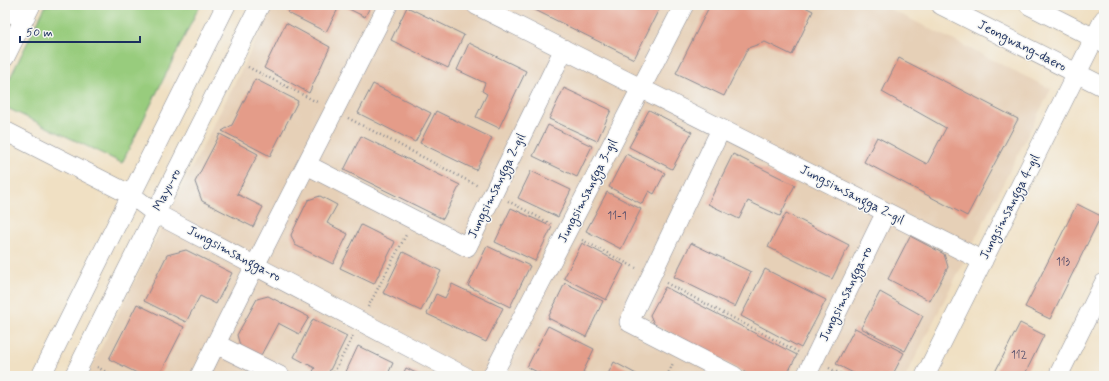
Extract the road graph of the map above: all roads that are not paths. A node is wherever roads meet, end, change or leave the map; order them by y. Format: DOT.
graph roads {
  1 [pos="226,5"];
  2 [pos="260,5"];
  3 [pos="388,5"];
  4 [pos="476,5"];
  5 [pos="684,5"];
  6 [pos="941,5"];
  7 [pos="1029,5"];
  8 [pos="5,10"];
  9 [pos="27,12"];
  10 [pos="1104,20"];
  11 [pos="1099,40"];
  12 [pos="564,49"];
  13 [pos="5,56"];
  14 [pos="1077,73"];
  15 [pos="1104,87"];
  16 [pos="641,88"];
  17 [pos="721,129"];
  18 [pos="5,131"];
  19 [pos="307,165"];
  20 [pos="131,195"];
  21 [pos="886,212"];
  22 [pos="155,213"];
  23 [pos="982,261"];
  24 [pos="254,265"];
  25 [pos="1104,283"];
  26 [pos="216,344"];
  27 [pos="810,368"];
  28 [pos="41,376"];
  29 [pos="74,376"];
  30 [pos="200,376"];
  31 [pos="280,376"];
  32 [pos="464,376"];
  33 [pos="492,376"];
  34 [pos="734,376"];
  35 [pos="925,376"];
  36 [pos="1058,376"];
  1 -- 20 [label="street"];
  2 -- 22 [label="street, Mayu-ro"];
  3 -- 19 [label="street"];
  4 -- 12 [label="street, Jungsimsangga 2-gil"];
  5 -- 16 [label="street, Jungsimsangga 3-gil"];
  6 -- 14 [label="street, Jeongwang-daero"];
  7 -- 11 [label="street"];
  8 -- 9 [label="street"];
  9 -- 13 [label="street"];
  10 -- 11 [label="street, Jungsimsangga 4-gil"];
  11 -- 14 [label="street, Jungsimsangga 4-gil"];
  12 -- 16 [label="street, Jungsimsangga 2-gil"];
  12 -- 19 [label="street, Jungsimsangga 2-gil"];
  14 -- 15 [label="street, Jeongwang-daero"];
  14 -- 23 [label="street, Jungsimsangga 4-gil"];
  16 -- 17 [label="street, Jungsimsangga 2-gil"];
  16 -- 33 [label="street, Jungsimsangga 3-gil"];
  17 -- 21 [label="street, Jungsimsangga 2-gil"];
  17 -- 34 [label="street"];
  18 -- 20 [label="street, Jungsimsangga-ro"];
  19 -- 24 [label="street"];
  20 -- 22 [label="street, Jungsimsangga-ro"];
  20 -- 28 [label="street"];
  21 -- 23 [label="street, Jungsimsangga 2-gil"];
  21 -- 27 [label="street, Jungsimsangga-ro"];
  22 -- 24 [label="street, Jungsimsangga-ro"];
  22 -- 29 [label="street, Mayu-ro"];
  23 -- 35 [label="street, Jungsimsangga 4-gil"];
  24 -- 26 [label="street"];
  24 -- 32 [label="street, Jungsimsangga-ro"];
  25 -- 36 [label="street"];
  26 -- 30 [label="street"];
  26 -- 31 [label="street"];
}
